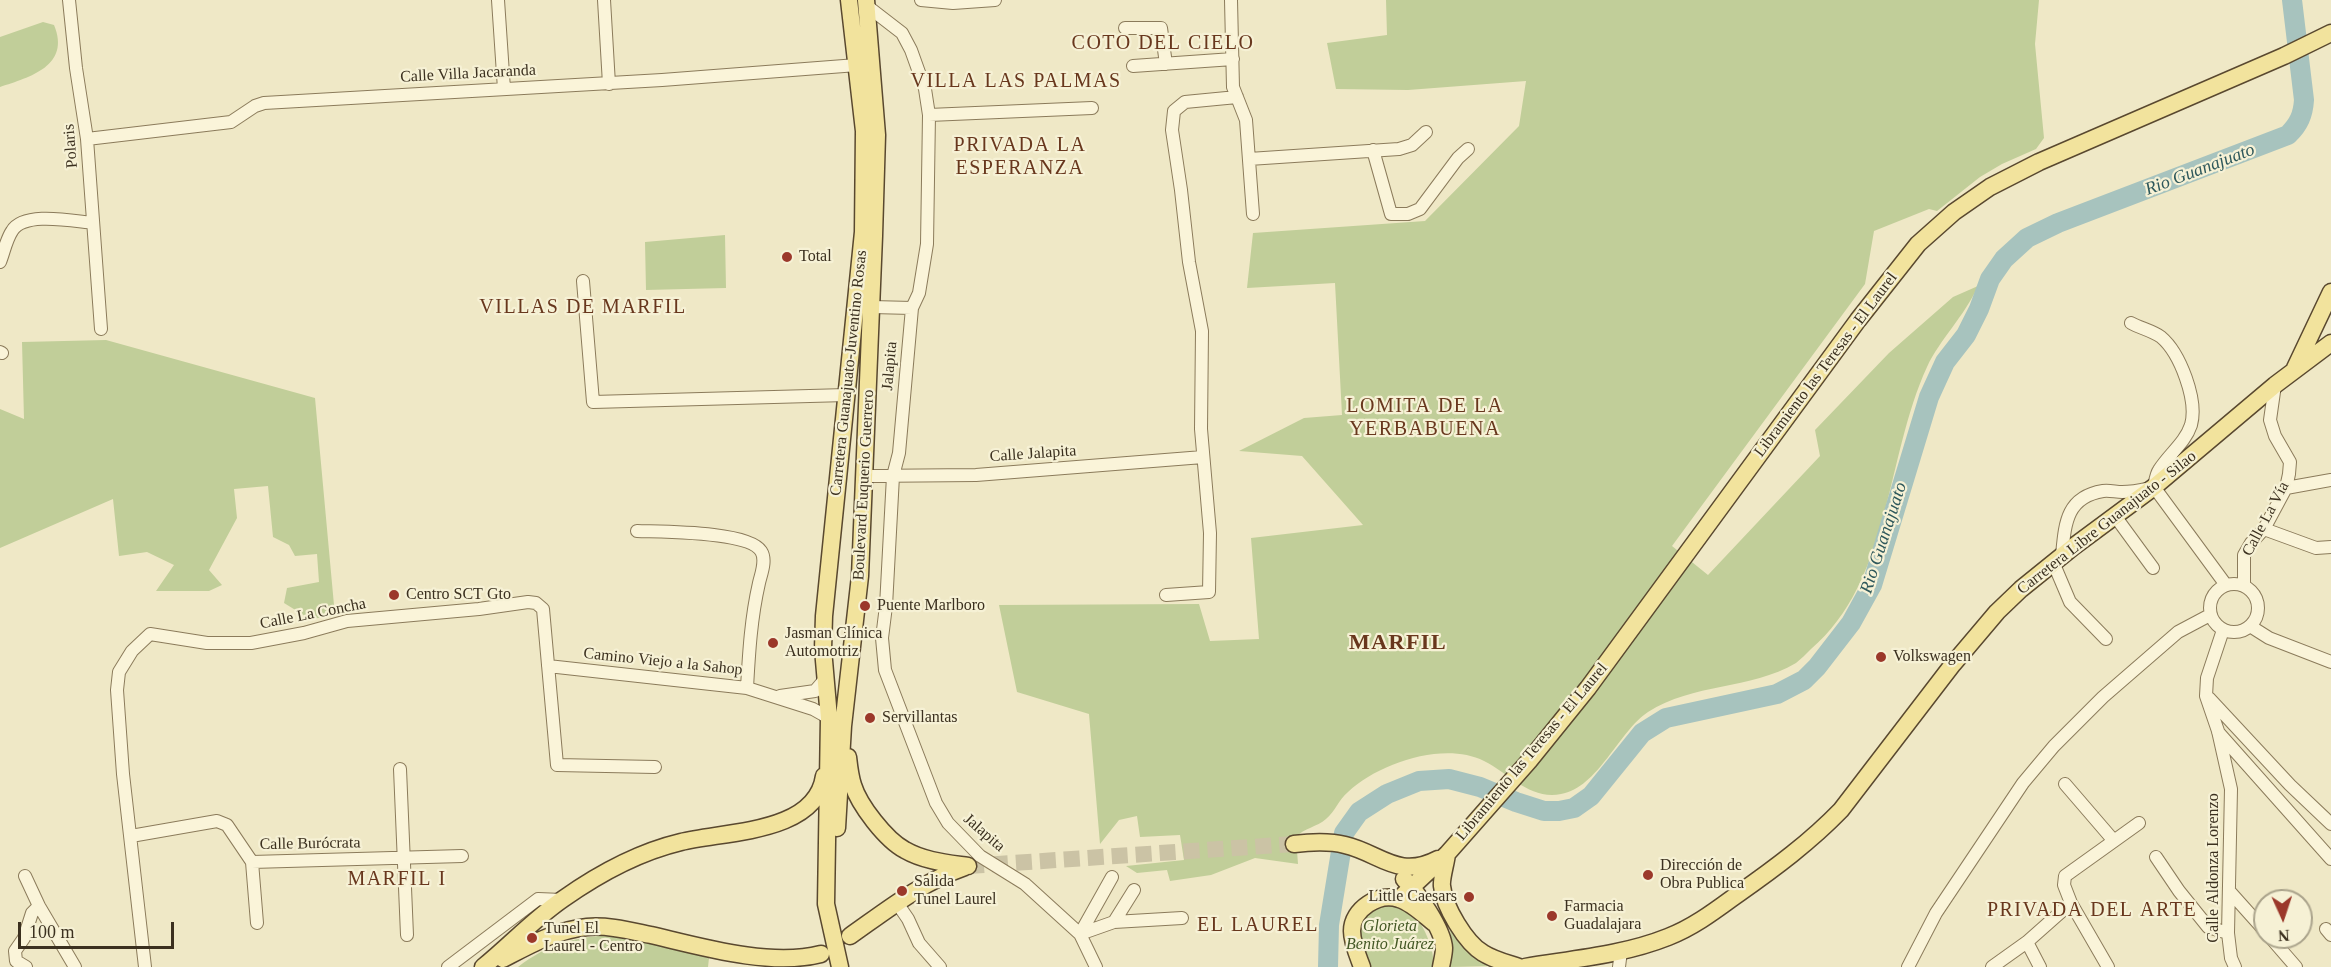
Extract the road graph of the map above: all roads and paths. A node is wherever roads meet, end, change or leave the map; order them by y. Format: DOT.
graph roads {
  1 [pos="69,0"];
  2 [pos="498,0"];
  3 [pos="604,0"];
  4 [pos="849,0"];
  5 [pos="921,0"];
  6 [pos="995,0"];
  7 [pos="1231,0"];
  8 [pos="866,3"];
  9 [pos="1125,28"];
  10 [pos="2331,33"];
  11 [pos="1233,59"];
  12 [pos="1166,64"];
  13 [pos="857,65"];
  14 [pos="1133,66"];
  15 [pos="609,84"];
  16 [pos="504,89"];
  17 [pos="1235,92"];
  18 [pos="1092,108"];
  19 [pos="929,115"];
  20 [pos="1426,132"];
  21 [pos="87,139"];
  22 [pos="1468,149"];
  23 [pos="1373,150"];
  24 [pos="1249,159"];
  25 [pos="1253,214"];
  26 [pos="93,223"];
  27 [pos="0,262"];
  28 [pos="583,281"];
  29 [pos="2331,292"];
  30 [pos="872,307"];
  31 [pos="912,308"];
  32 [pos="2132,323"];
  33 [pos="101,328"];
  34 [pos="2331,343"];
  35 [pos="2293,371"];
  36 [pos="2276,385"];
  37 [pos="846,395"];
  38 [pos="1203,457"];
  39 [pos="865,476"];
  40 [pos="893,476"];
  41 [pos="2331,480"];
  42 [pos="2154,487"];
  43 [pos="2286,488"];
  44 [pos="2115,516"];
  45 [pos="2264,529"];
  46 [pos="637,531"];
  47 [pos="2331,547"];
  48 [pos="2058,559"];
  49 [pos="2153,568"];
  50 [pos="2226,585"];
  51 [pos="2244,586"];
  52 [pos="1166,595"];
  53 [pos="2210,615"];
  54 [pos="2250,626"];
  55 [pos="2223,630"];
  56 [pos="2106,639"];
  57 [pos="2331,662"];
  58 [pos="548,666"];
  59 [pos="826,678"];
  60 [pos="747,688"];
  61 [pos="773,696"];
  62 [pos="2206,696"];
  63 [pos="836,722"];
  64 [pos="2218,731"];
  65 [pos="828,745"];
  66 [pos="655,767"];
  67 [pos="400,769"];
  68 [pos="2065,784"];
  69 [pos="2139,823"];
  70 [pos="2331,824"];
  71 [pos="131,836"];
  72 [pos="2114,841"];
  73 [pos="1294,844"];
  74 [pos="1447,854"];
  75 [pos="462,856"];
  76 [pos="2156,857"];
  77 [pos="403,859"];
  78 [pos="2331,859"];
  79 [pos="252,862"];
  80 [pos="1388,864"];
  81 [pos="25,876"];
  82 [pos="1112,877"];
  83 [pos="1411,885"];
  84 [pos="1134,890"];
  85 [pos="2230,893"];
  86 [pos="1399,899"];
  87 [pos="562,900"];
  88 [pos="897,903"];
  89 [pos="2071,903"];
  90 [pos="826,904"];
  91 [pos="39,906"];
  92 [pos="1182,918"];
  93 [pos="2253,918"];
  94 [pos="1114,922"];
  95 [pos="257,923"];
  96 [pos="1434,923"];
  97 [pos="2228,933"];
  98 [pos="1080,934"];
  99 [pos="407,935"];
  100 [pos="850,936"];
  101 [pos="2027,942"];
  102 [pos="2280,949"];
  103 [pos="1620,959"];
  104 [pos="825,961"];
  105 [pos="26,967"];
  106 [pos="75,967"];
  107 [pos="145,967"];
  108 [pos="448,967"];
  109 [pos="483,967"];
  110 [pos="487,967"];
  111 [pos="840,967"];
  112 [pos="850,967"];
  113 [pos="940,967"];
  114 [pos="1096,967"];
  115 [pos="1362,967"];
  116 [pos="1441,967"];
  117 [pos="1519,967"];
  118 [pos="1525,967"];
  119 [pos="1908,967"];
  120 [pos="1992,967"];
  121 [pos="2040,967"];
  122 [pos="2108,967"];
  123 [pos="2235,967"];
  124 [pos="2296,967"];
  1 -- 21 [label="street, Polaris"];
  2 -- 16 [label="street"];
  3 -- 15 [label="street"];
  4 -- 13 [label="main road, Carretera Guanajuato-Juventino Rosas"];
  5 -- 6 [label="street"];
  7 -- 11 [label="street"];
  8 -- 19 [label="street, Jalapita"];
  8 -- 30 [label="main road, Boulevard Euquerio Guerrero"];
  9 -- 12 [label="street"];
  10 -- 74 [label="main road, Libramiento las Teresas - El Laurel"];
  11 -- 12 [label="street"];
  11 -- 17 [label="street"];
  12 -- 14 [label="street"];
  13 -- 15 [label="street, Calle Villa Jacaranda"];
  13 -- 37 [label="main road, Carretera Guanajuato-Juventino Rosas"];
  15 -- 16 [label="street, Calle Villa Jacaranda"];
  16 -- 21 [label="street, Calle Villa Jacaranda"];
  17 -- 24 [label="street"];
  17 -- 38 [label="street"];
  18 -- 19 [label="street"];
  19 -- 31 [label="street, Jalapita"];
  20 -- 23 [label="street"];
  21 -- 26 [label="street, Polaris"];
  22 -- 23 [label="street"];
  23 -- 24 [label="street"];
  24 -- 25 [label="street"];
  26 -- 27 [label="street"];
  26 -- 33 [label="street, Polaris"];
  28 -- 37 [label="street"];
  29 -- 35 [label="main road"];
  30 -- 31 [label="street"];
  30 -- 39 [label="main road, Boulevard Euquerio Guerrero"];
  31 -- 40 [label="street, Jalapita"];
  32 -- 42 [label="street"];
  34 -- 35 [label="main road, Carretera Libre Guanajuato - Silao"];
  35 -- 36 [label="main road, Carretera Libre Guanajuato - Silao"];
  36 -- 42 [label="main road, Carretera Libre Guanajuato - Silao"];
  36 -- 43 [label="street, Calle La Vía"];
  37 -- 59 [label="main road, Carretera Guanajuato-Juventino Rosas"];
  38 -- 40 [label="street, Calle Jalapita"];
  38 -- 52 [label="street"];
  39 -- 40 [label="street, Calle Jalapita"];
  39 -- 63 [label="main road, Boulevard Euquerio Guerrero"];
  40 -- 98 [label="street, Jalapita"];
  41 -- 43 [label="street"];
  42 -- 44 [label="main road, Carretera Libre Guanajuato - Silao"];
  42 -- 48 [label="street"];
  42 -- 50 [label="street"];
  43 -- 45 [label="street, Calle La Vía"];
  44 -- 48 [label="main road, Carretera Libre Guanajuato - Silao"];
  44 -- 49 [label="street"];
  45 -- 47 [label="street"];
  45 -- 51 [label="street, Calle La Vía"];
  46 -- 60 [label="street"];
  48 -- 56 [label="street"];
  48 -- 103 [label="main road, Carretera Libre Guanajuato - Silao"];
  50 -- 51 [label="street"];
  50 -- 53 [label="street"];
  51 -- 54 [label="street"];
  53 -- 55 [label="street"];
  53 -- 119 [label="street"];
  54 -- 55 [label="street"];
  54 -- 57 [label="street"];
  55 -- 62 [label="street, Calle Aldonza Lorenzo"];
  58 -- 60 [label="street, Camino Viejo a la Sahop"];
  58 -- 66 [label="street"];
  58 -- 71 [label="street, Calle La Concha"];
  59 -- 61 [label="street, Camino Viejo a la Sahop"];
  59 -- 63 [label="main road, Carretera Guanajuato-Juventino Rosas"];
  60 -- 61 [label="street, Camino Viejo a la Sahop"];
  61 -- 63 [label="street, Camino Viejo a la Sahop"];
  62 -- 64 [label="street, Calle Aldonza Lorenzo"];
  62 -- 70 [label="street"];
  63 -- 65 [label="main road, Carretera Guanajuato-Juventino Rosas"];
  63 -- 88 [label="main road"];
  63 -- 112 [label="main road, Boulevard Euquerio Guerrero"];
  64 -- 78 [label="street"];
  64 -- 85 [label="street, Calle Aldonza Lorenzo"];
  65 -- 87 [label="main road"];
  65 -- 90 [label="main road"];
  67 -- 77 [label="street"];
  68 -- 72 [label="street"];
  69 -- 72 [label="street"];
  71 -- 79 [label="street, Calle Burócrata"];
  71 -- 107 [label="street"];
  72 -- 89 [label="street"];
  73 -- 80 [label="main road"];
  74 -- 80 [label="main road"];
  74 -- 83 [label="main road, Libramiento las Teresas - El Laurel"];
  74 -- 117 [label="main road"];
  75 -- 77 [label="street, Calle Burócrata"];
  76 -- 97 [label="street"];
  77 -- 79 [label="street, Calle Burócrata"];
  77 -- 99 [label="street"];
  79 -- 95 [label="street"];
  80 -- 83 [label="main road"];
  81 -- 91 [label="street"];
  82 -- 98 [label="street"];
  83 -- 86 [label="main road, Libramiento las Teresas - El Laurel"];
  83 -- 96 [label="main road"];
  84 -- 94 [label="street"];
  85 -- 93 [label="street"];
  85 -- 97 [label="street, Calle Aldonza Lorenzo"];
  86 -- 96 [label="main road"];
  86 -- 115 [label="main road"];
  87 -- 108 [label="street"];
  87 -- 109 [label="main road"];
  88 -- 100 [label="main road"];
  88 -- 113 [label="street"];
  89 -- 101 [label="street"];
  89 -- 122 [label="street"];
  90 -- 104 [label="main road"];
  90 -- 111 [label="main road"];
  91 -- 105 [label="street"];
  91 -- 106 [label="street"];
  92 -- 94 [label="street"];
  94 -- 98 [label="street"];
  96 -- 116 [label="main road"];
  97 -- 123 [label="street, Calle Aldonza Lorenzo"];
  98 -- 114 [label="street"];
  101 -- 120 [label="street"];
  101 -- 121 [label="street"];
  102 -- 124 [label="street"];
  103 -- 118 [label="main road, Carretera Libre Guanajuato - Silao"];
  104 -- 110 [label="main road"];
}
